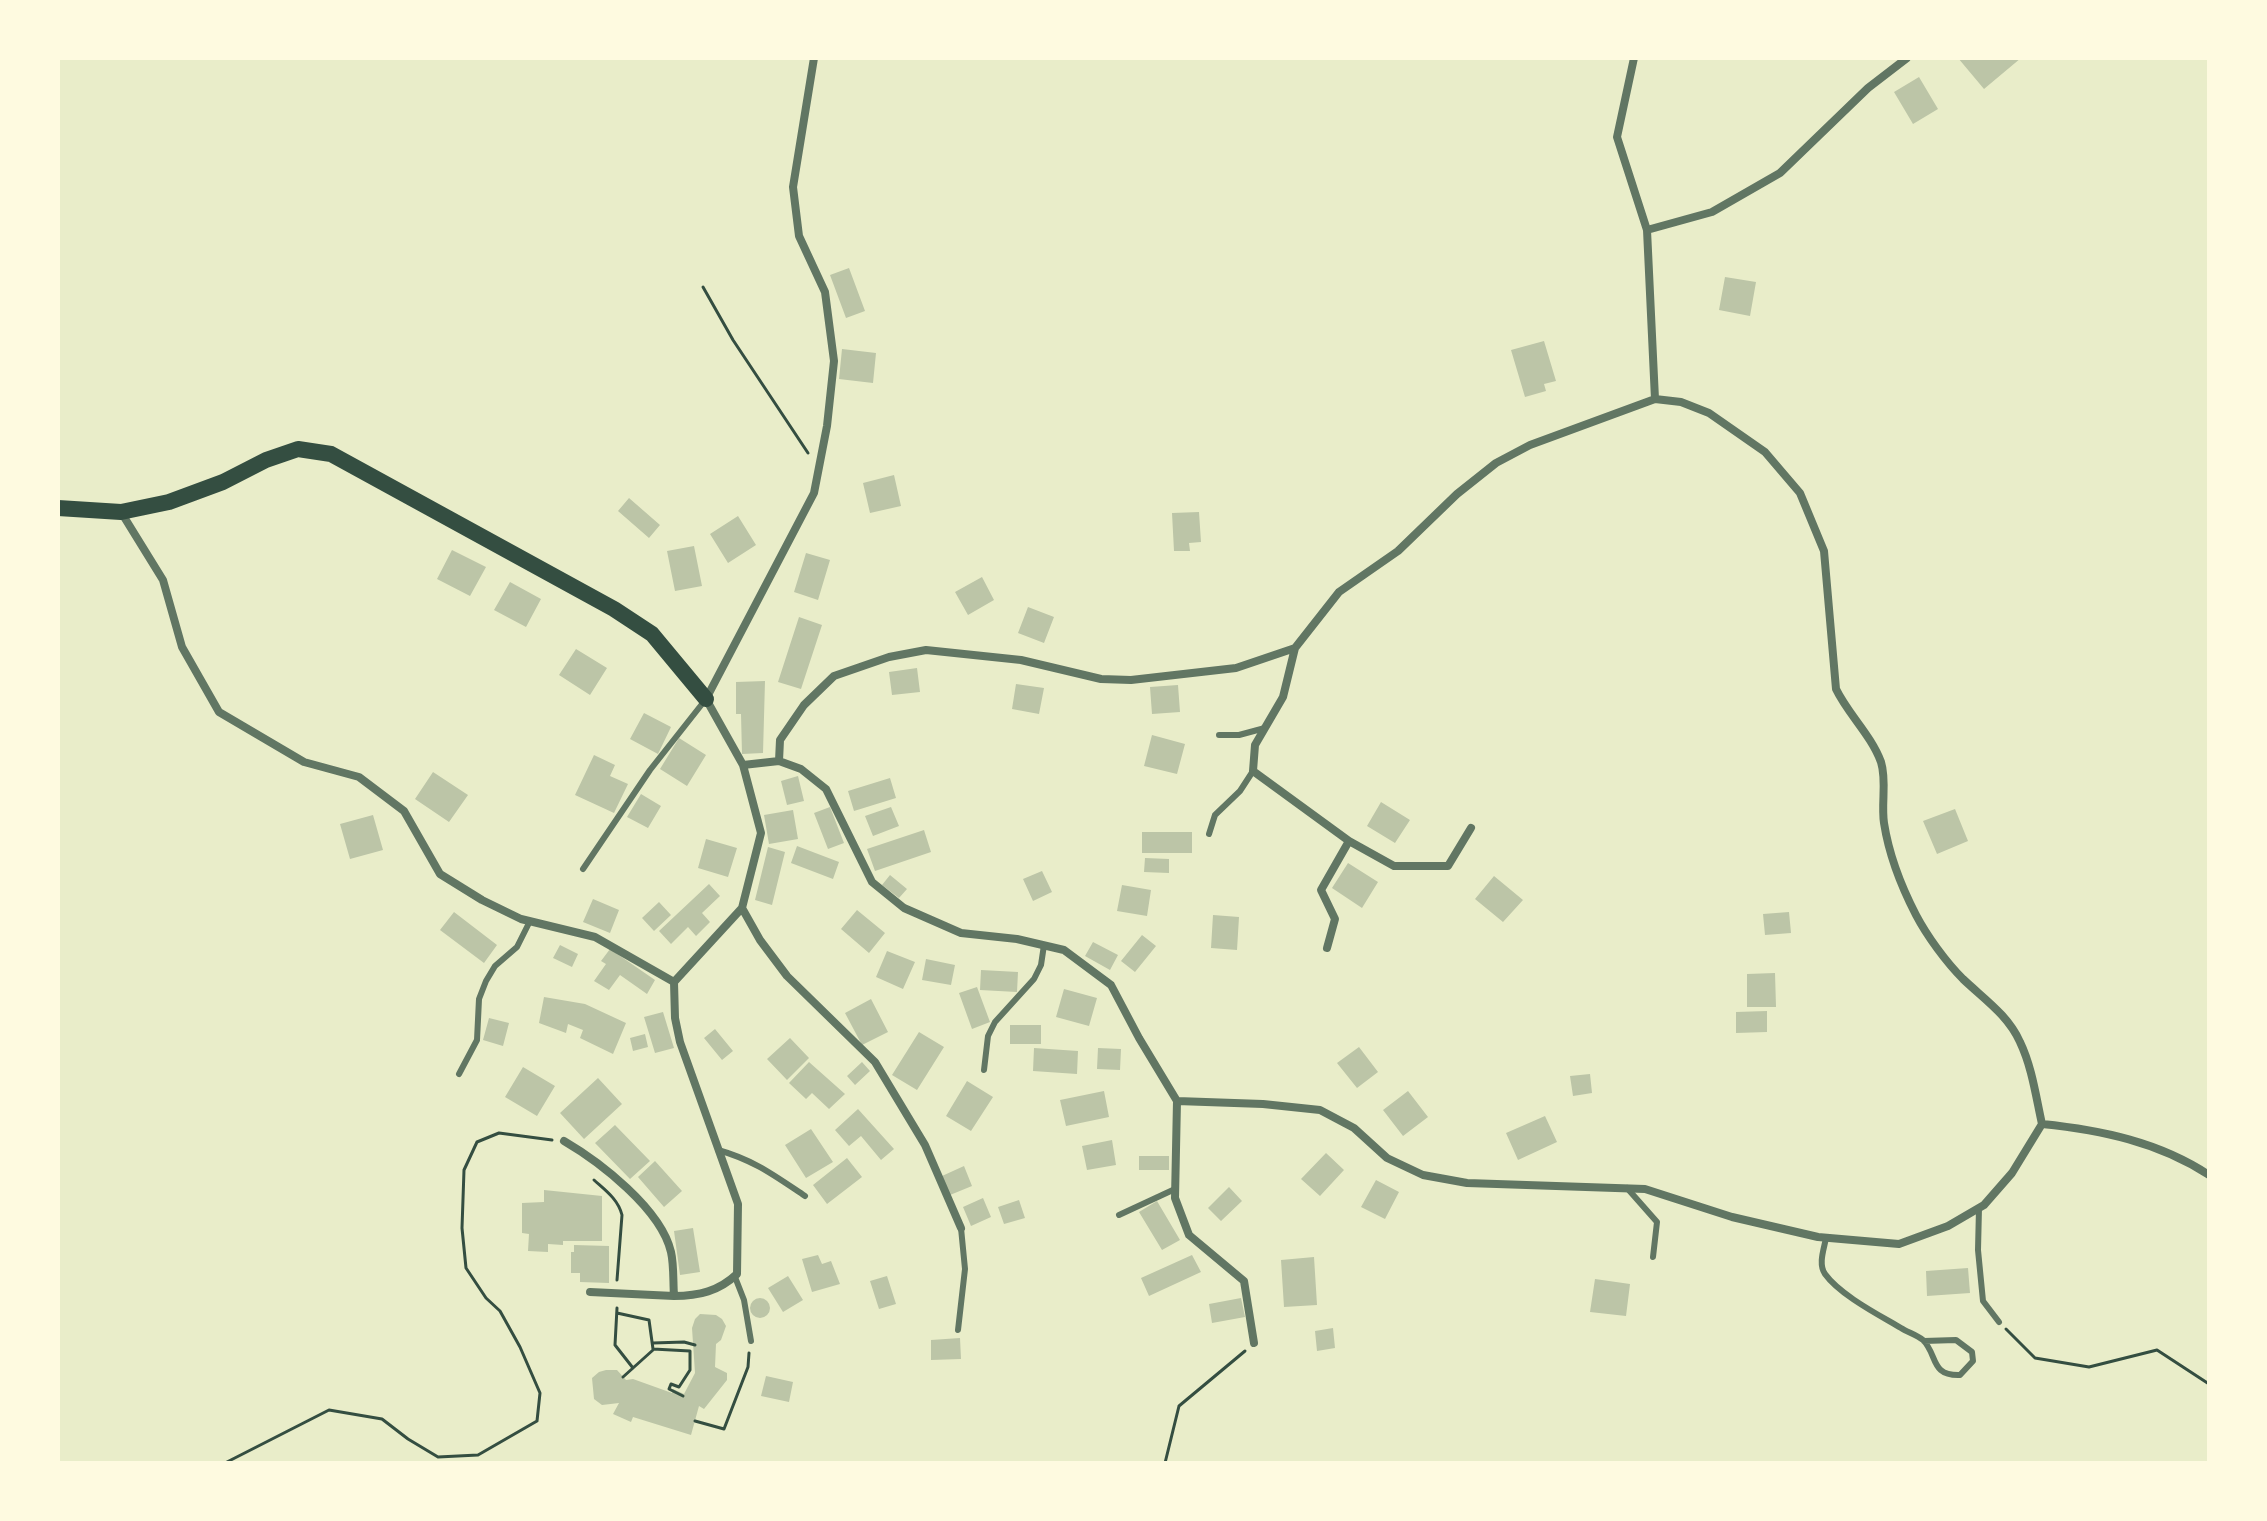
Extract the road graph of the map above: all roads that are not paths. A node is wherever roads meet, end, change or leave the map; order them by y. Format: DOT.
graph roads {
  1 [pos="814,58"];
  2 [pos="1634,58"];
  3 [pos="1907,58"];
  4 [pos="1647,230"];
  5 [pos="1655,399"];
  6 [pos="58,508"];
  7 [pos="121,512"];
  8 [pos="1295,648"];
  9 [pos="706,699"];
  10 [pos="1265,728"];
  11 [pos="1219,735"];
  12 [pos="779,761"];
  13 [pos="743,765"];
  14 [pos="1253,771"];
  15 [pos="1471,828"];
  16 [pos="1209,834"];
  17 [pos="1349,841"];
  18 [pos="583,869"];
  19 [pos="742,908"];
  20 [pos="530,921"];
  21 [pos="1044,945"];
  22 [pos="1327,948"];
  23 [pos="674,982"];
  24 [pos="984,1070"];
  25 [pos="459,1074"];
  26 [pos="1177,1101"];
  27 [pos="2042,1124"];
  28 [pos="564,1141"];
  29 [pos="718,1150"];
  30 [pos="2209,1175"];
  31 [pos="1627,1188"];
  32 [pos="1175,1189"];
  33 [pos="805,1196"];
  34 [pos="1979,1208"];
  35 [pos="1119,1215"];
  36 [pos="961,1228"];
  37 [pos="1826,1238"];
  38 [pos="1653,1257"];
  39 [pos="735,1277"];
  40 [pos="590,1292"];
  41 [pos="674,1296"];
  42 [pos="1999,1322"];
  43 [pos="958,1330"];
  44 [pos="751,1341"];
  45 [pos="1924,1341"];
  46 [pos="1254,1343"];
  1 -- 9 [label="street"];
  2 -- 4 [label="street"];
  3 -- 4 [label="street"];
  4 -- 5 [label="street"];
  5 -- 8 [label="street"];
  5 -- 27 [label="street"];
  6 -- 7 [label="main road"];
  7 -- 9 [label="main road"];
  7 -- 20 [label="street"];
  8 -- 10 [label="street"];
  8 -- 12 [label="street"];
  9 -- 13 [label="street"];
  9 -- 18 [label="lane"];
  10 -- 11 [label="lane"];
  10 -- 14 [label="street"];
  12 -- 13 [label="street"];
  12 -- 21 [label="street"];
  13 -- 19 [label="street"];
  14 -- 16 [label="lane"];
  14 -- 17 [label="street"];
  15 -- 17 [label="street"];
  17 -- 22 [label="street"];
  19 -- 23 [label="street"];
  19 -- 36 [label="street"];
  20 -- 23 [label="street"];
  20 -- 25 [label="lane"];
  21 -- 24 [label="lane"];
  21 -- 26 [label="street"];
  23 -- 29 [label="street"];
  26 -- 31 [label="street"];
  26 -- 32 [label="street"];
  27 -- 30 [label="street"];
  27 -- 34 [label="street"];
  28 -- 41 [label="street"];
  29 -- 33 [label="lane"];
  29 -- 39 [label="street"];
  31 -- 37 [label="street"];
  31 -- 38 [label="lane"];
  32 -- 35 [label="lane"];
  32 -- 46 [label="street"];
  34 -- 37 [label="street"];
  34 -- 42 [label="lane"];
  36 -- 43 [label="lane"];
  37 -- 45 [label="lane"];
  39 -- 41 [label="street"];
  39 -- 44 [label="lane"];
  40 -- 41 [label="street"];
  45 -- 45 [label="lane"];
}
